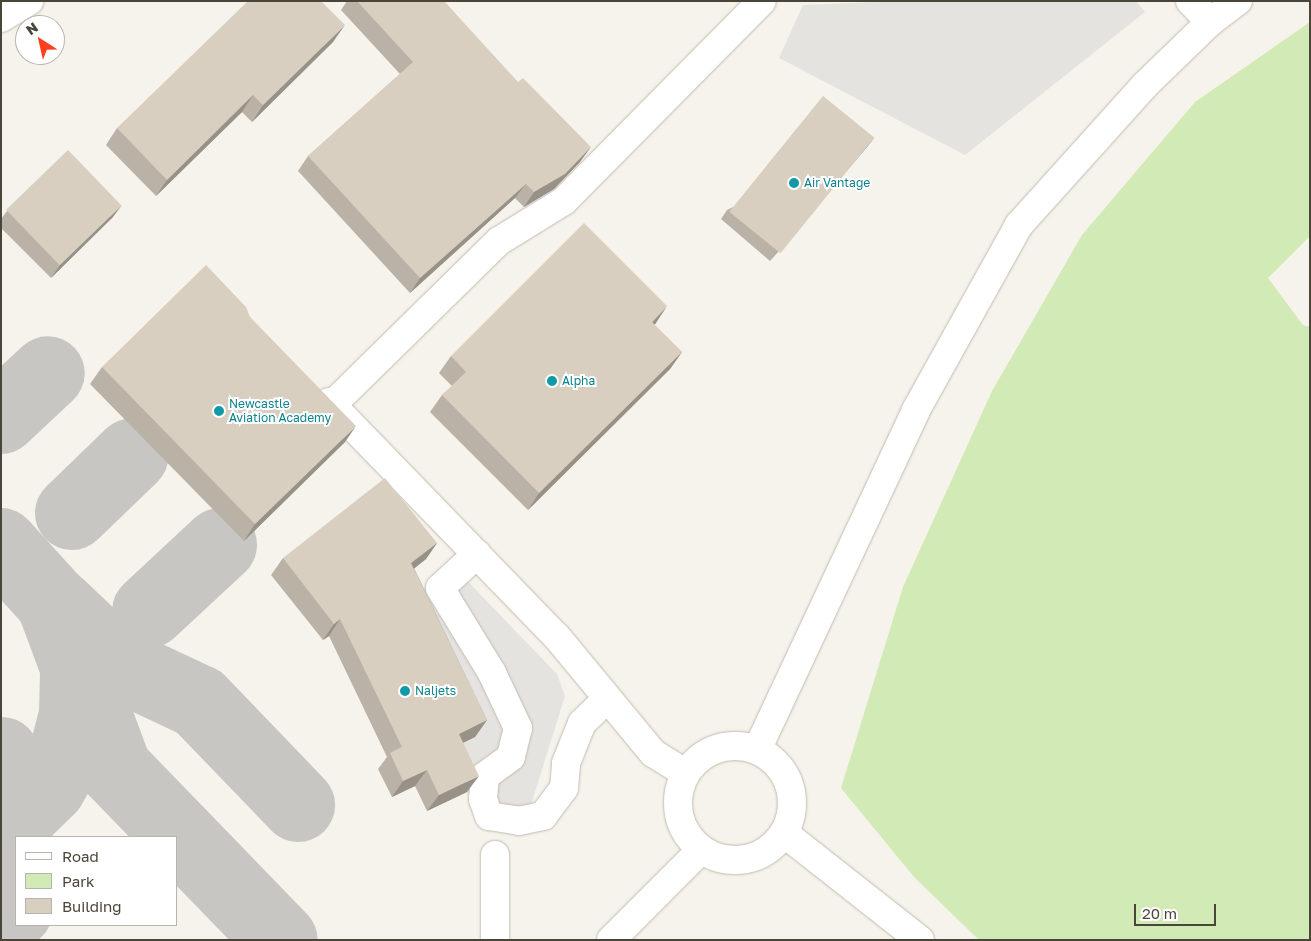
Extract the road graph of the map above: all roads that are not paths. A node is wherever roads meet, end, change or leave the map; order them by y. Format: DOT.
graph roads {
  1 [pos="29,1"];
  2 [pos="762,1"];
  3 [pos="1190,1"];
  4 [pos="1238,1"];
  5 [pos="1,18"];
  6 [pos="1210,22"];
  7 [pos="311,384"];
  8 [pos="332,405"];
  9 [pos="477,554"];
  10 [pos="607,699"];
  11 [pos="757,750"];
  12 [pos="685,773"];
  13 [pos="784,833"];
  14 [pos="701,850"];
  15 [pos="495,855"];
  16 [pos="495,940"];
  17 [pos="611,940"];
  18 [pos="920,940"];
  1 -- 5 [label="street"];
  2 -- 8 [label="street"];
  3 -- 6 [label="street"];
  4 -- 6 [label="street"];
  6 -- 11 [label="street"];
  7 -- 8 [label="street"];
  8 -- 9 [label="street"];
  9 -- 10 [label="street"];
  9 -- 10 [label="street"];
  10 -- 12 [label="street"];
  11 -- 12 [label="street"];
  11 -- 13 [label="street"];
  12 -- 14 [label="street"];
  13 -- 14 [label="street"];
  13 -- 18 [label="street"];
  14 -- 17 [label="street"];
  15 -- 16 [label="street"];
}
